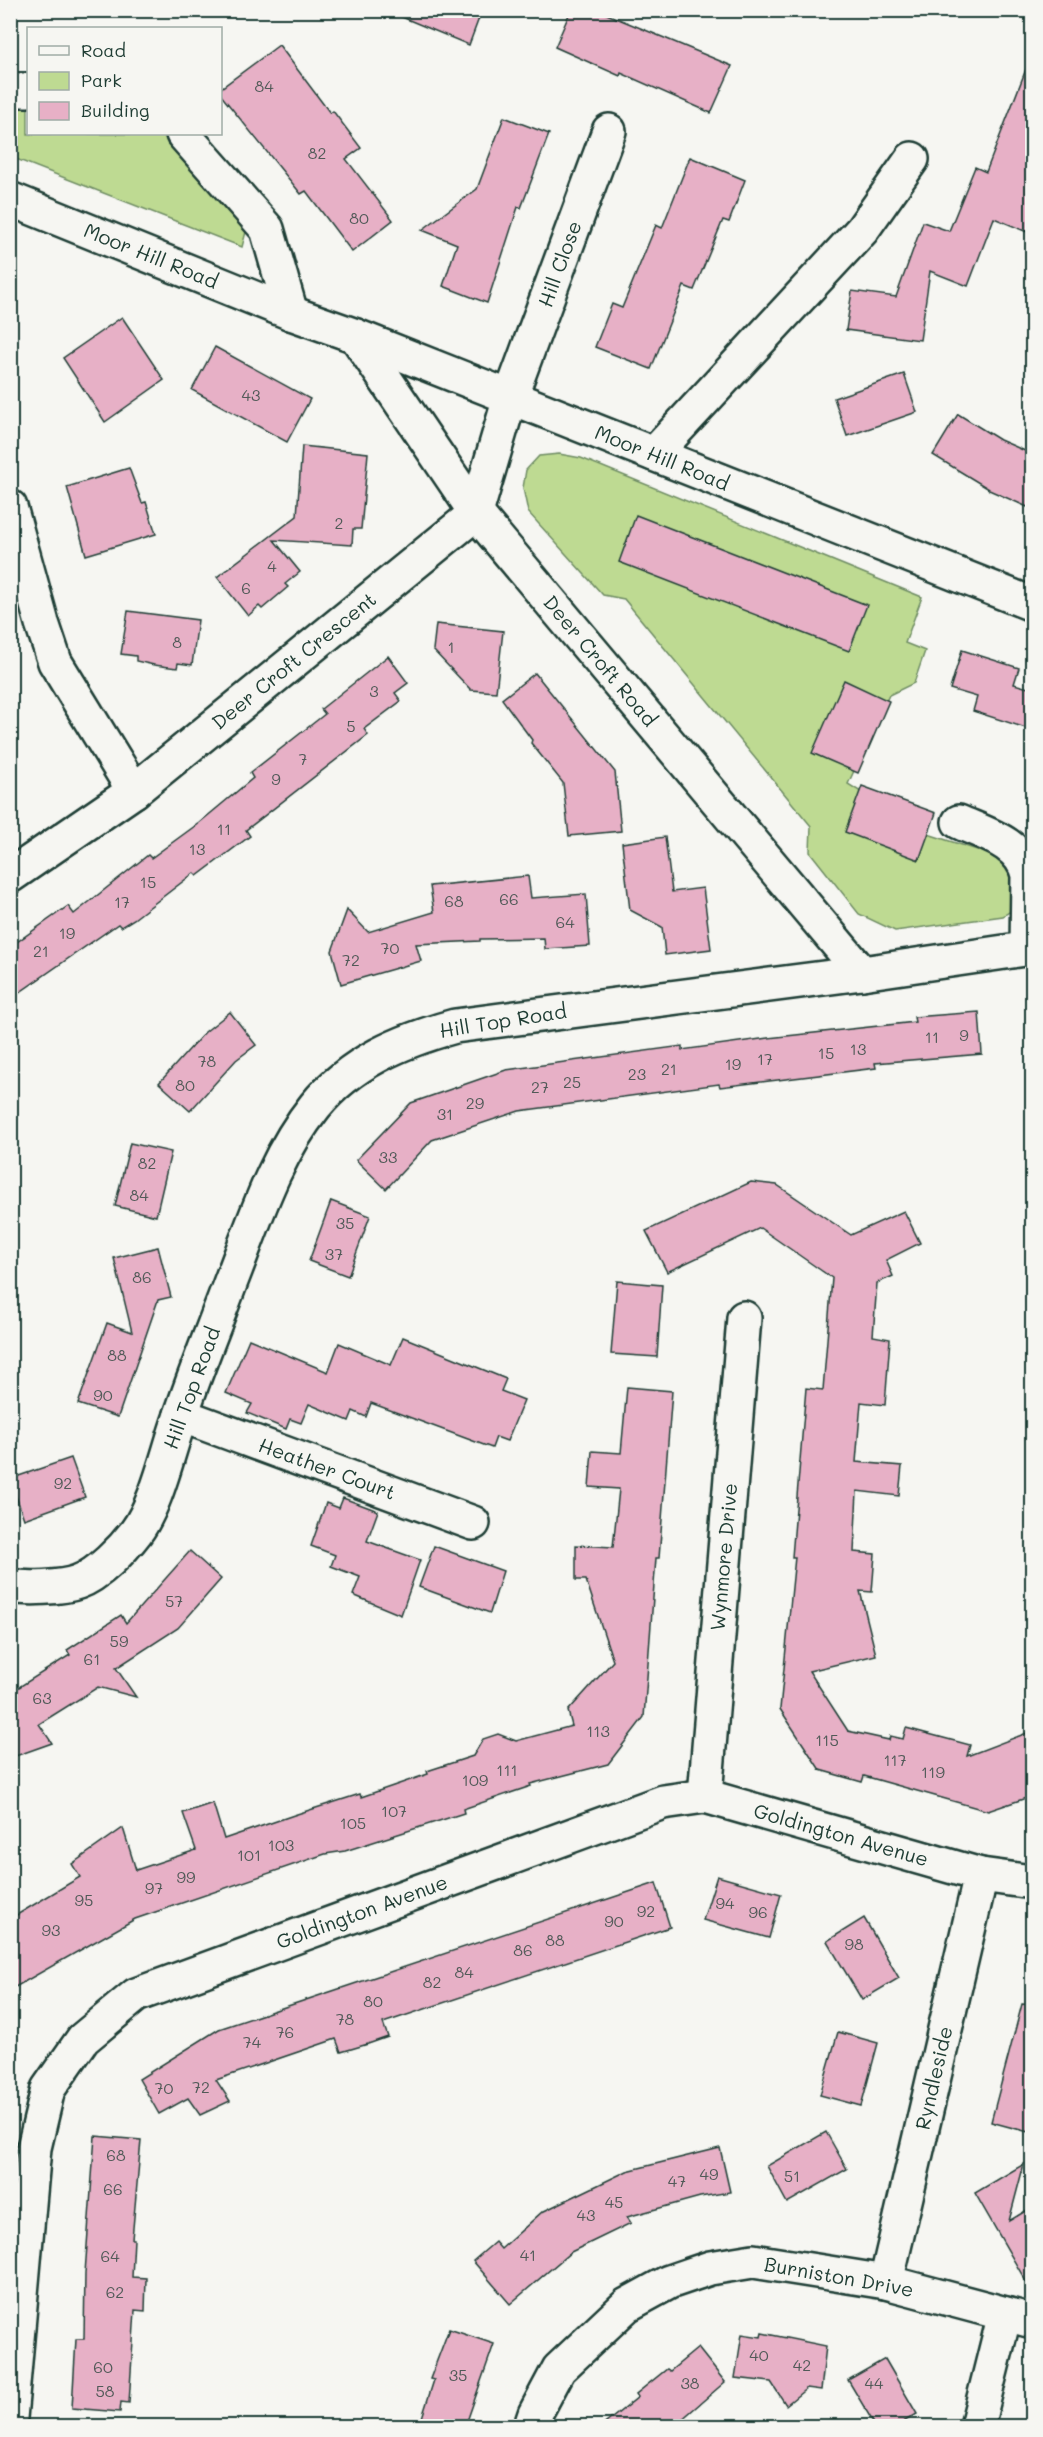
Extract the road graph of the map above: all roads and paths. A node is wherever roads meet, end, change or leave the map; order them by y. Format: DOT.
graph roads {
  1 [pos="10,90"];
  2 [pos="27,90"];
  3 [pos="609,131"];
  4 [pos="184,135"];
  5 [pos="912,159"];
  6 [pos="10,199"];
  7 [pos="291,313"];
  8 [pos="356,336"];
  9 [pos="510,398"];
  10 [pos="654,454"];
  11 [pos="10,507"];
  12 [pos="476,513"];
  13 [pos="1032,604"];
  14 [pos="134,791"];
  15 [pos="959,822"];
  16 [pos="10,876"];
  17 [pos="1030,948"];
  18 [pos="862,973"];
  19 [pos="744,1318"];
  20 [pos="181,1415"];
  21 [pos="473,1523"];
  22 [pos="10,1586"];
  23 [pos="705,1796"];
  24 [pos="981,1875"];
  25 [pos="1032,1882"];
  26 [pos="886,2282"];
  27 [pos="1019,2317"];
  28 [pos="10,2418"];
  29 [pos="531,2427"];
  30 [pos="977,2427"];
  1 -- 2 [label="street"];
  3 -- 9 [label="street, Hill Close"];
  4 -- 7 [label="street"];
  5 -- 10 [label="street"];
  6 -- 7 [label="street, Moor Hill Road"];
  7 -- 8 [label="street, Moor Hill Road"];
  8 -- 9 [label="street, Moor Hill Road"];
  8 -- 12 [label="street, Deer Croft Road"];
  9 -- 10 [label="street, Moor Hill Road"];
  9 -- 12 [label="street"];
  10 -- 13 [label="street, Moor Hill Road"];
  11 -- 14 [label="street"];
  12 -- 14 [label="street, Deer Croft Crescent"];
  12 -- 18 [label="street, Deer Croft Road"];
  14 -- 16 [label="street, Deer Croft Crescent"];
  15 -- 17 [label="street"];
  17 -- 18 [label="street, Hill Top Road"];
  18 -- 20 [label="street, Hill Top Road"];
  19 -- 23 [label="street, Wynmore Drive"];
  20 -- 21 [label="street, Heather Court"];
  20 -- 22 [label="street, Hill Top Road"];
  23 -- 24 [label="street, Goldington Avenue"];
  23 -- 28 [label="street, Goldington Avenue"];
  24 -- 25 [label="street, Goldington Avenue"];
  24 -- 26 [label="street, Ryndleside"];
  26 -- 27 [label="street, Burniston Drive"];
  26 -- 29 [label="street, Burniston Drive"];
  27 -- 30 [label="street"];
}
